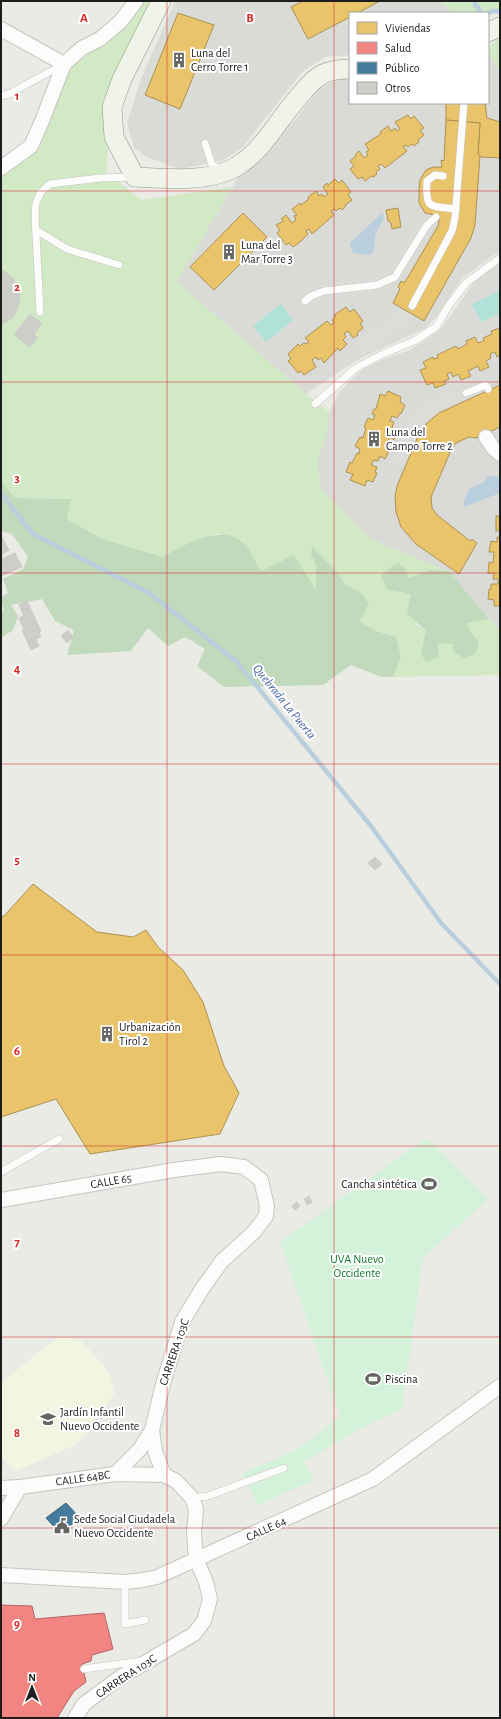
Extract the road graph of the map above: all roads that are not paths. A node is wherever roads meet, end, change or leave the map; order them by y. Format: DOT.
graph roads {
  1 [pos="136,1"];
  2 [pos="161,1"];
  3 [pos="500,27"];
  4 [pos="1,29"];
  5 [pos="489,32"];
  6 [pos="64,64"];
  7 [pos="349,69"];
  8 [pos="1,96"];
  9 [pos="464,104"];
  10 [pos="205,143"];
  11 [pos="1,168"];
  12 [pos="226,172"];
  13 [pos="443,176"];
  14 [pos="135,178"];
  15 [pos="456,209"];
  16 [pos="436,217"];
  17 [pos="36,230"];
  18 [pos="500,258"];
  19 [pos="119,264"];
  20 [pos="305,301"];
  21 [pos="412,306"];
  22 [pos="40,312"];
  23 [pos="488,389"];
  24 [pos="466,393"];
  25 [pos="315,404"];
  26 [pos="486,437"];
  27 [pos="500,454"];
  28 [pos="59,1139"];
  29 [pos="221,1164"];
  30 [pos="1,1172"];
  31 [pos="1,1200"];
  32 [pos="500,1386"];
  33 [pos="152,1430"];
  34 [pos="284,1468"];
  35 [pos="115,1474"];
  36 [pos="164,1475"];
  37 [pos="20,1487"];
  38 [pos="1,1488"];
  39 [pos="192,1498"];
  40 [pos="1,1519"];
  41 [pos="196,1559"];
  42 [pos="1,1574"];
  43 [pos="124,1582"];
  44 [pos="145,1620"];
  45 [pos="149,1660"];
  46 [pos="84,1669"];
  47 [pos="75,1718"];
  1 -- 6 [label="street"];
  2 -- 14 [label="street"];
  3 -- 5 [label="street"];
  4 -- 6 [label="street"];
  6 -- 8 [label="lane"];
  6 -- 11 [label="street"];
  7 -- 12 [label="street"];
  9 -- 15 [label="lane"];
  10 -- 12 [label="lane"];
  12 -- 14 [label="street"];
  13 -- 15 [label="lane"];
  14 -- 17 [label="lane"];
  15 -- 21 [label="lane"];
  16 -- 20 [label="lane"];
  17 -- 19 [label="lane"];
  17 -- 22 [label="lane"];
  18 -- 25 [label="lane"];
  23 -- 24 [label="lane"];
  26 -- 27 [label="street"];
  28 -- 30 [label="lane"];
  29 -- 31 [label="street, CALLE 65"];
  29 -- 33 [label="street, CARRERA 103C"];
  32 -- 41 [label="street, CALLE 64"];
  33 -- 35 [label="street"];
  33 -- 36 [label="street"];
  34 -- 39 [label="lane"];
  35 -- 36 [label="street, CALLE 64BC"];
  35 -- 37 [label="street, CALLE 64BC"];
  36 -- 39 [label="street"];
  37 -- 38 [label="street, CALLE 64BC"];
  37 -- 40 [label="street"];
  39 -- 41 [label="street, CARRERA 103C"];
  41 -- 43 [label="street, CALLE 64"];
  41 -- 45 [label="street, CARRERA 103C"];
  42 -- 43 [label="street, CALLE 64"];
  43 -- 44 [label="lane"];
  45 -- 46 [label="lane"];
  45 -- 47 [label="street, CARRERA 103C"];
}
